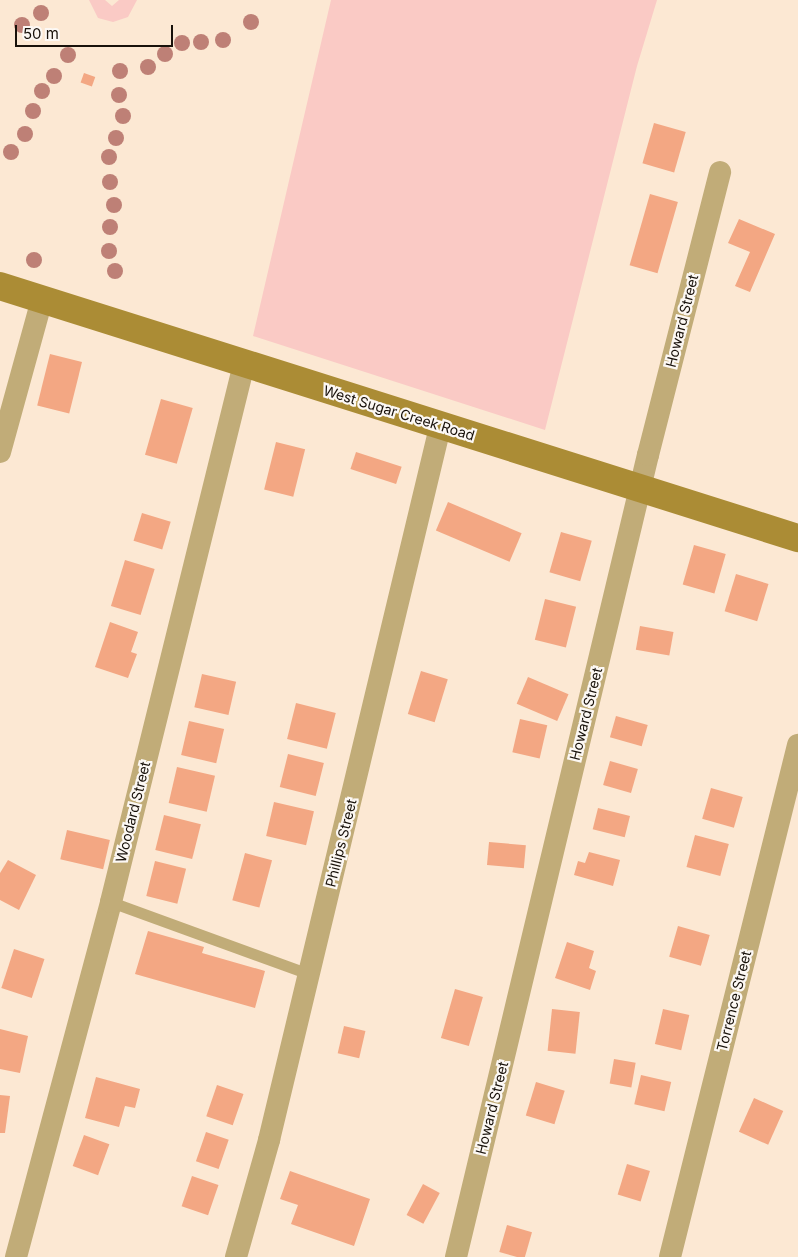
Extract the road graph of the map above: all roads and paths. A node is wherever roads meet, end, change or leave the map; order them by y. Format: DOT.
graph roads {
  1 [pos="720,172"];
  2 [pos="0,286"];
  3 [pos="42,300"];
  4 [pos="244,364"];
  5 [pos="440,427"];
  6 [pos="0,452"];
  7 [pos="641,490"];
  8 [pos="798,538"];
  9 [pos="798,745"];
  10 [pos="111,902"];
  11 [pos="309,974"];
  12 [pos="16,1257"];
  13 [pos="236,1257"];
  14 [pos="456,1257"];
  15 [pos="670,1257"];
  1 -- 7 [label="street, Howard Street"];
  2 -- 3 [label="main road, West Sugar Creek Road"];
  3 -- 4 [label="main road, West Sugar Creek Road"];
  3 -- 6 [label="street"];
  4 -- 5 [label="main road, West Sugar Creek Road"];
  4 -- 10 [label="street, Woodard Street"];
  5 -- 7 [label="main road, West Sugar Creek Road"];
  5 -- 11 [label="street, Phillips Street"];
  7 -- 8 [label="main road, West Sugar Creek Road"];
  7 -- 14 [label="street, Howard Street"];
  9 -- 15 [label="street, Torrence Street"];
  10 -- 11 [label="lane"];
  10 -- 12 [label="street, Woodard Street"];
  11 -- 13 [label="street, Phillips Street"];
}
